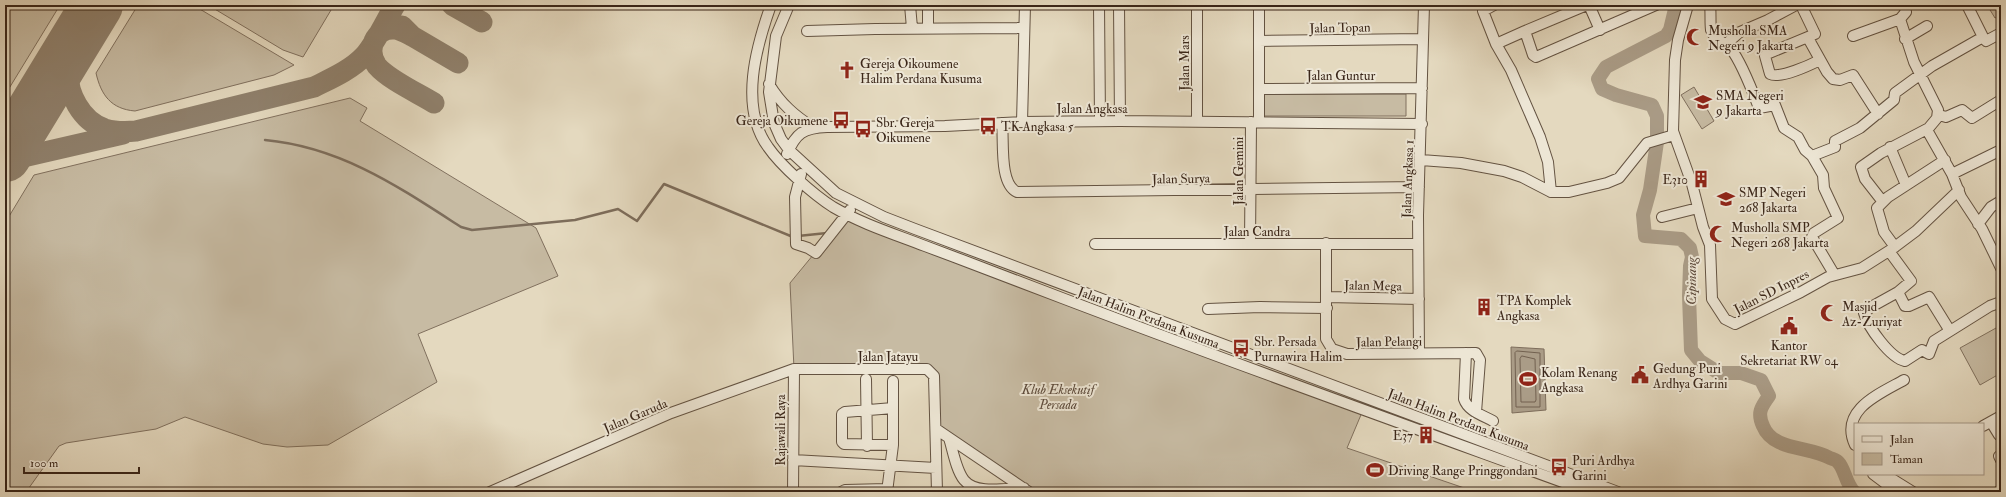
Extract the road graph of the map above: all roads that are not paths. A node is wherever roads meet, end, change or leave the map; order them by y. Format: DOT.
graph roads {
  1 [pos="771,5"];
  2 [pos="789,5"];
  3 [pos="910,5"];
  4 [pos="928,5"];
  5 [pos="1025,5"];
  6 [pos="1098,5"];
  7 [pos="1119,5"];
  8 [pos="1197,5"];
  9 [pos="1259,5"];
  10 [pos="1424,5"];
  11 [pos="1494,5"];
  12 [pos="1588,5"];
  13 [pos="1656,5"];
  14 [pos="1688,5"];
  15 [pos="1710,5"];
  16 [pos="1796,5"];
  17 [pos="1801,5"];
  18 [pos="1904,5"];
  19 [pos="1967,5"];
  20 [pos="1571,7"];
  21 [pos="1900,19"];
  22 [pos="1927,26"];
  23 [pos="912,28"];
  24 [pos="928,28"];
  25 [pos="1024,28"];
  26 [pos="1600,30"];
  27 [pos="807,31"];
  28 [pos="1525,31"];
  29 [pos="2001,33"];
  30 [pos="1853,36"];
  31 [pos="1983,37"];
  32 [pos="1808,38"];
  33 [pos="1423,39"];
  34 [pos="1905,39"];
  35 [pos="1259,41"];
  36 [pos="1496,44"];
  37 [pos="1726,44"];
  38 [pos="1820,60"];
  39 [pos="1920,74"];
  40 [pos="769,84"];
  41 [pos="1422,88"];
  42 [pos="1259,89"];
  43 [pos="2001,100"];
  44 [pos="1878,114"];
  45 [pos="1939,115"];
  46 [pos="1100,121"];
  47 [pos="1120,121"];
  48 [pos="1022,122"];
  49 [pos="1196,122"];
  50 [pos="1255,122"];
  51 [pos="1002,123"];
  52 [pos="1422,124"];
  53 [pos="814,128"];
  54 [pos="1927,129"];
  55 [pos="1672,135"];
  56 [pos="1890,147"];
  57 [pos="788,150"];
  58 [pos="2001,150"];
  59 [pos="1812,156"];
  60 [pos="1421,160"];
  61 [pos="1944,160"];
  62 [pos="783,163"];
  63 [pos="805,165"];
  64 [pos="1952,174"];
  65 [pos="818,178"];
  66 [pos="799,179"];
  67 [pos="1906,185"];
  68 [pos="808,187"];
  69 [pos="1419,187"];
  70 [pos="1251,190"];
  71 [pos="1959,190"];
  72 [pos="1551,192"];
  73 [pos="2001,201"];
  74 [pos="1882,202"];
  75 [pos="856,204"];
  76 [pos="796,205"];
  77 [pos="1698,208"];
  78 [pos="846,214"];
  79 [pos="1662,217"];
  80 [pos="1978,224"];
  81 [pos="1326,243"];
  82 [pos="1095,244"];
  83 [pos="1250,244"];
  84 [pos="1418,244"];
  85 [pos="1892,249"];
  86 [pos="2001,268"];
  87 [pos="1834,274"];
  88 [pos="1898,292"];
  89 [pos="1327,297"];
  90 [pos="1419,299"];
  91 [pos="2001,302"];
  92 [pos="1327,308"];
  93 [pos="1208,309"];
  94 [pos="1950,331"];
  95 [pos="1466,353"];
  96 [pos="1419,354"];
  97 [pos="794,369"];
  98 [pos="1465,377"];
  99 [pos="866,379"];
  100 [pos="1479,379"];
  101 [pos="1904,380"];
  102 [pos="893,381"];
  103 [pos="893,408"];
  104 [pos="867,410"];
  105 [pos="1476,412"];
  106 [pos="2001,416"];
  107 [pos="1493,421"];
  108 [pos="1855,422"];
  109 [pos="1854,423"];
  110 [pos="1987,424"];
  111 [pos="936,429"];
  112 [pos="1999,434"];
  113 [pos="949,438"];
  114 [pos="1854,443"];
  115 [pos="893,445"];
  116 [pos="867,446"];
  117 [pos="793,460"];
  118 [pos="892,466"];
  119 [pos="936,468"];
  120 [pos="1874,475"];
  121 [pos="1886,475"];
  122 [pos="887,490"];
  123 [pos="1026,490"];
  124 [pos="2001,490"];
  125 [pos="865,491"];
  126 [pos="490,492"];
  127 [pos="793,492"];
  128 [pos="841,492"];
  129 [pos="937,492"];
  130 [pos="1590,492"];
  131 [pos="1618,492"];
  132 [pos="1897,492"];
  133 [pos="1913,492"];
  134 [pos="1998,492"];
  1 -- 62 [label="street, Jalan Halim Perdana Kusuma"];
  2 -- 40 [label="street, Jalan Halim Perdana Kusuma"];
  3 -- 23 [label="street"];
  4 -- 24 [label="street"];
  5 -- 25 [label="street"];
  6 -- 46 [label="street"];
  7 -- 47 [label="street"];
  8 -- 49 [label="street, Jalan Mars"];
  9 -- 35 [label="street, Jalan Gemini"];
  10 -- 33 [label="street, Jalan Angkasa 1"];
  11 -- 36 [label="street"];
  12 -- 20 [label="street"];
  12 -- 26 [label="street"];
  13 -- 26 [label="street"];
  14 -- 55 [label="street, Jalan SD Inpres"];
  15 -- 37 [label="street"];
  16 -- 37 [label="street"];
  17 -- 32 [label="street"];
  18 -- 21 [label="street"];
  19 -- 31 [label="street"];
  20 -- 28 [label="street"];
  21 -- 30 [label="street"];
  21 -- 34 [label="street"];
  22 -- 34 [label="street"];
  23 -- 24 [label="street"];
  23 -- 27 [label="street"];
  24 -- 25 [label="street"];
  25 -- 48 [label="street"];
  26 -- 28 [label="street"];
  28 -- 36 [label="street"];
  29 -- 31 [label="street"];
  31 -- 39 [label="street"];
  32 -- 38 [label="street"];
  32 -- 38 [label="street"];
  33 -- 35 [label="street, Jalan Topan"];
  33 -- 41 [label="street, Jalan Angkasa 1"];
  34 -- 39 [label="street"];
  35 -- 42 [label="street, Jalan Gemini"];
  36 -- 72 [label="street"];
  37 -- 59 [label="street"];
  38 -- 44 [label="street"];
  39 -- 44 [label="street"];
  39 -- 45 [label="street"];
  40 -- 53 [label="street"];
  40 -- 57 [label="street, Jalan Halim Perdana Kusuma"];
  41 -- 42 [label="street, Jalan Guntur"];
  41 -- 52 [label="street, Jalan Angkasa 1"];
  42 -- 50 [label="street, Jalan Gemini"];
  43 -- 45 [label="street"];
  44 -- 59 [label="street"];
  45 -- 54 [label="street"];
  46 -- 47 [label="street, Jalan Angkasa"];
  46 -- 48 [label="street, Jalan Angkasa"];
  47 -- 49 [label="street, Jalan Angkasa"];
  48 -- 51 [label="street, Jalan Angkasa"];
  49 -- 50 [label="street, Jalan Angkasa"];
  50 -- 52 [label="street, Jalan Angkasa"];
  50 -- 70 [label="street, Jalan Gemini"];
  51 -- 53 [label="street, Jalan Angkasa"];
  51 -- 70 [label="street, Jalan Surya"];
  52 -- 60 [label="street, Jalan Angkasa 1"];
  53 -- 57 [label="street, Jalan Angkasa"];
  54 -- 56 [label="street"];
  54 -- 61 [label="street"];
  55 -- 72 [label="street"];
  55 -- 77 [label="street, Jalan SD Inpres"];
  56 -- 67 [label="street"];
  56 -- 74 [label="street"];
  57 -- 62 [label="street, Jalan Angkasa"];
  57 -- 63 [label="street, Jalan Halim Perdana Kusuma"];
  58 -- 64 [label="street"];
  59 -- 87 [label="street"];
  60 -- 69 [label="street, Jalan Angkasa 1"];
  60 -- 72 [label="street"];
  61 -- 64 [label="street"];
  61 -- 67 [label="street"];
  62 -- 66 [label="street, Jalan Halim Perdana Kusuma"];
  63 -- 65 [label="street, Jalan Halim Perdana Kusuma"];
  63 -- 66 [label="street"];
  64 -- 71 [label="street"];
  65 -- 68 [label="street"];
  65 -- 75 [label="street, Jalan Halim Perdana Kusuma"];
  66 -- 68 [label="street, Jalan Halim Perdana Kusuma"];
  66 -- 76 [label="street"];
  67 -- 74 [label="street"];
  68 -- 76 [label="street"];
  68 -- 78 [label="street, Jalan Halim Perdana Kusuma"];
  69 -- 70 [label="street, Jalan Surya"];
  69 -- 84 [label="street, Jalan Angkasa 1"];
  70 -- 83 [label="street, Jalan Gemini"];
  71 -- 80 [label="street"];
  71 -- 85 [label="street, Jalan SD Inpres"];
  73 -- 80 [label="street"];
  74 -- 85 [label="street"];
  75 -- 78 [label="street"];
  75 -- 131 [label="street, Jalan Halim Perdana Kusuma"];
  76 -- 78 [label="street"];
  77 -- 79 [label="street"];
  77 -- 87 [label="street, Jalan SD Inpres"];
  78 -- 130 [label="street, Jalan Halim Perdana Kusuma"];
  80 -- 86 [label="street"];
  81 -- 83 [label="street, Jalan Candra"];
  81 -- 84 [label="street, Jalan Candra"];
  81 -- 89 [label="street, Jalan Pelangi"];
  82 -- 83 [label="street, Jalan Candra"];
  84 -- 90 [label="street, Jalan Angkasa 1"];
  85 -- 87 [label="street, Jalan SD Inpres"];
  85 -- 88 [label="street"];
  88 -- 94 [label="street"];
  88 -- 94 [label="street"];
  89 -- 90 [label="street, Jalan Mega"];
  89 -- 92 [label="street, Jalan Pelangi"];
  90 -- 96 [label="street, Jalan Angkasa 1"];
  91 -- 94 [label="street"];
  92 -- 93 [label="street"];
  92 -- 96 [label="street, Jalan Pelangi"];
  95 -- 96 [label="street, Jalan Pelangi"];
  95 -- 98 [label="street"];
  95 -- 100 [label="street"];
  97 -- 111 [label="street, Jalan Jatayu"];
  97 -- 117 [label="street, Rajawali Raya"];
  97 -- 126 [label="street, Jalan Garuda"];
  98 -- 100 [label="street"];
  98 -- 105 [label="street"];
  99 -- 104 [label="street"];
  100 -- 105 [label="street"];
  101 -- 108 [label="street"];
  102 -- 103 [label="street"];
  103 -- 104 [label="street"];
  103 -- 115 [label="street"];
  104 -- 116 [label="street"];
  104 -- 116 [label="street"];
  105 -- 107 [label="street"];
  106 -- 110 [label="street"];
  109 -- 114 [label="street"];
  110 -- 112 [label="street"];
  111 -- 113 [label="street"];
  111 -- 119 [label="street, Jalan Jatayu"];
  113 -- 123 [label="street"];
  113 -- 123 [label="street"];
  115 -- 116 [label="street"];
  115 -- 118 [label="street"];
  117 -- 118 [label="street"];
  117 -- 127 [label="street, Rajawali Raya"];
  118 -- 119 [label="street"];
  118 -- 122 [label="street"];
  119 -- 129 [label="street, Jalan Jatayu"];
  120 -- 132 [label="street"];
  121 -- 133 [label="street"];
  122 -- 125 [label="street"];
  124 -- 134 [label="street"];
  125 -- 128 [label="street"];
}
